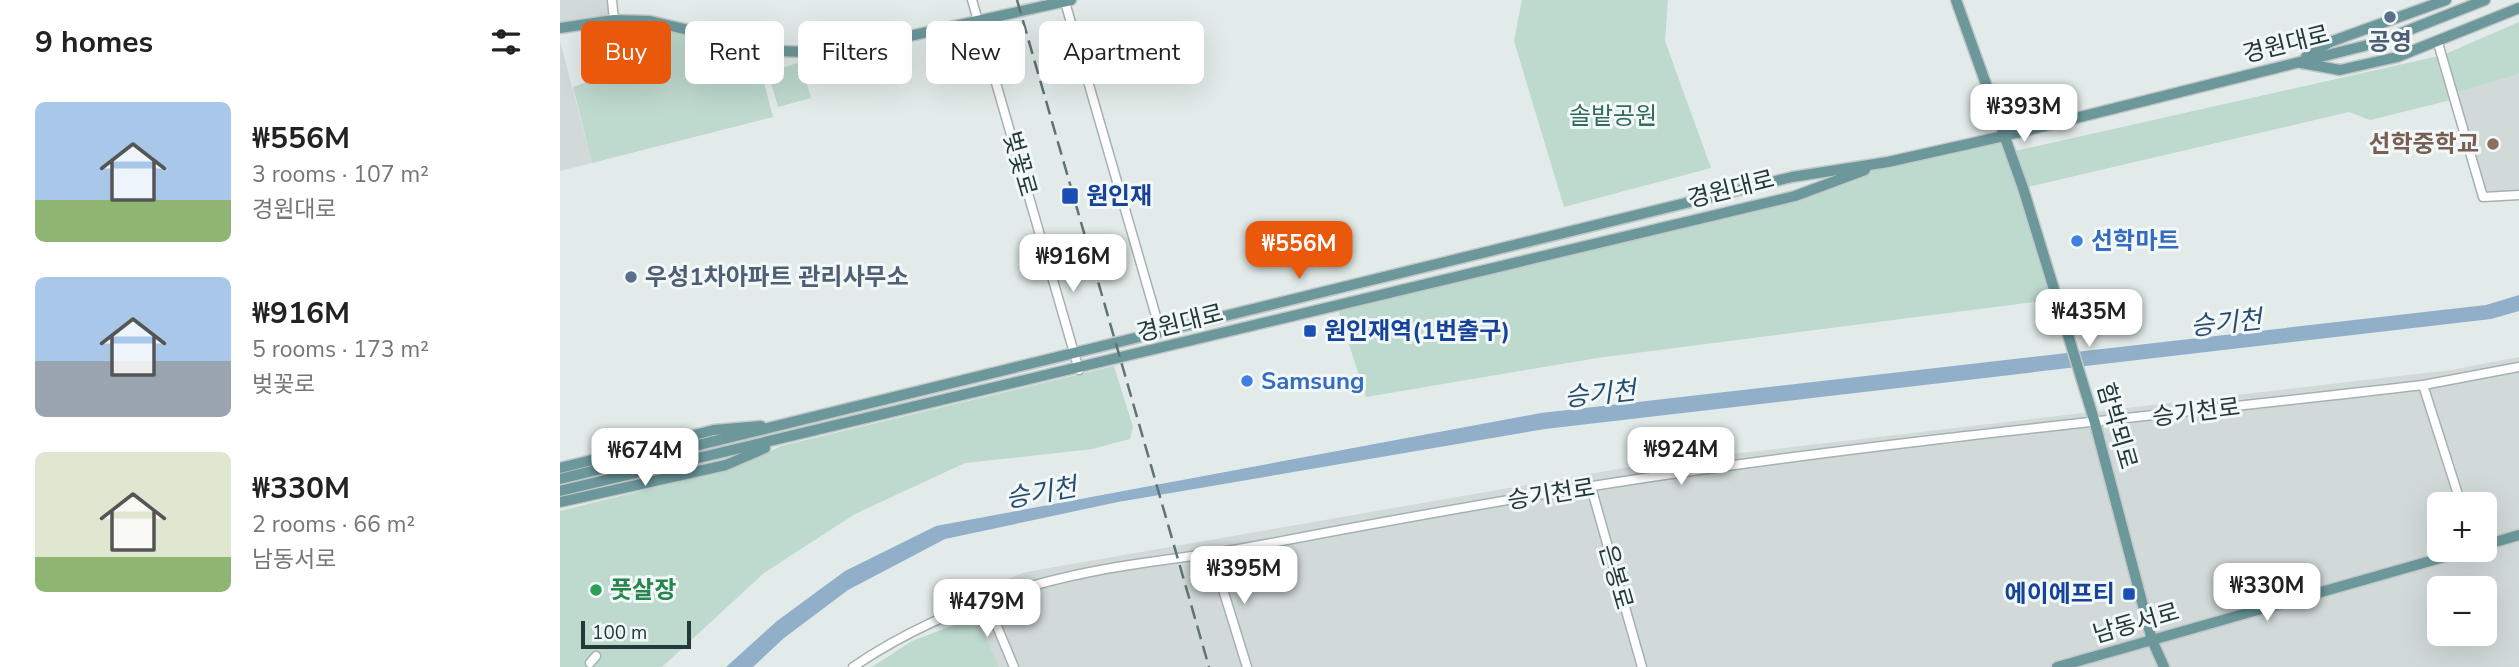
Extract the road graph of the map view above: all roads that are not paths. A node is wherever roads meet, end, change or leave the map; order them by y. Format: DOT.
graph roads {
  1 [pos="612,0"];
  2 [pos="972,0"];
  3 [pos="1956,0"];
  4 [pos="2446,0"];
  5 [pos="2485,0"];
  6 [pos="1068,1"];
  7 [pos="2519,8"];
  8 [pos="614,20"];
  9 [pos="979,21"];
  10 [pos="983,21"];
  11 [pos="560,28"];
  12 [pos="926,33"];
  13 [pos="2438,43"];
  14 [pos="2297,63"];
  15 [pos="997,84"];
  16 [pos="2004,136"];
  17 [pos="1888,162"];
  18 [pos="2519,195"];
  19 [pos="1160,330"];
  20 [pos="1074,352"];
  21 [pos="2519,367"];
  22 [pos="1079,370"];
  23 [pos="2423,385"];
  24 [pos="790,423"];
  25 [pos="2095,423"];
  26 [pos="794,436"];
  27 [pos="560,468"];
  28 [pos="560,479"];
  29 [pos="1591,487"];
  30 [pos="560,491"];
  31 [pos="2457,492"];
  32 [pos="560,502"];
  33 [pos="2519,535"];
  34 [pos="2497,541"];
  35 [pos="1212,554"];
  36 [pos="2427,562"];
  37 [pos="986,600"];
  38 [pos="2152,640"];
  39 [pos="853,667"];
  40 [pos="1014,667"];
  41 [pos="1247,667"];
  42 [pos="1642,667"];
  43 [pos="2057,667"];
  44 [pos="2164,667"];
  1 -- 8 [label="street"];
  2 -- 9 [label="street, 벚꽃로"];
  3 -- 16 [label="main road, 함박뫼로"];
  4 -- 14 [label="main road"];
  5 -- 14 [label="main road, 경원대로"];
  6 -- 10 [label="main road"];
  6 -- 19 [label="street"];
  7 -- 13 [label="main road"];
  8 -- 11 [label="main road"];
  8 -- 12 [label="main road"];
  13 -- 14 [label="main road"];
  13 -- 18 [label="street"];
  14 -- 16 [label="main road, 경원대로"];
  15 -- 20 [label="street, 벚꽃로"];
  16 -- 17 [label="main road, 경원대로"];
  16 -- 25 [label="main road, 함박뫼로"];
  17 -- 19 [label="main road, 경원대로"];
  17 -- 22 [label="main road, 경원대로"];
  19 -- 20 [label="main road, 경원대로"];
  20 -- 22 [label="street, 벚꽃로"];
  20 -- 24 [label="main road, 경원대로"];
  21 -- 23 [label="street, 승기천로"];
  22 -- 26 [label="main road, 경원대로"];
  23 -- 25 [label="street, 승기천로"];
  23 -- 31 [label="street"];
  24 -- 27 [label="main road"];
  24 -- 28 [label="main road, 경원대로"];
  25 -- 29 [label="street, 승기천로"];
  25 -- 38 [label="main road, 함박뫼로"];
  26 -- 30 [label="main road, 경원대로"];
  26 -- 32 [label="main road"];
  29 -- 35 [label="street, 승기천로"];
  29 -- 42 [label="street, 은봉로"];
  33 -- 34 [label="main road"];
  35 -- 37 [label="street, 승기천로"];
  35 -- 41 [label="street"];
  36 -- 38 [label="main road, 남동서로"];
  37 -- 39 [label="street, 승기천로"];
  37 -- 40 [label="street"];
  38 -- 43 [label="main road, 남동서로"];
  38 -- 44 [label="main road, 함박뫼로"];
}
